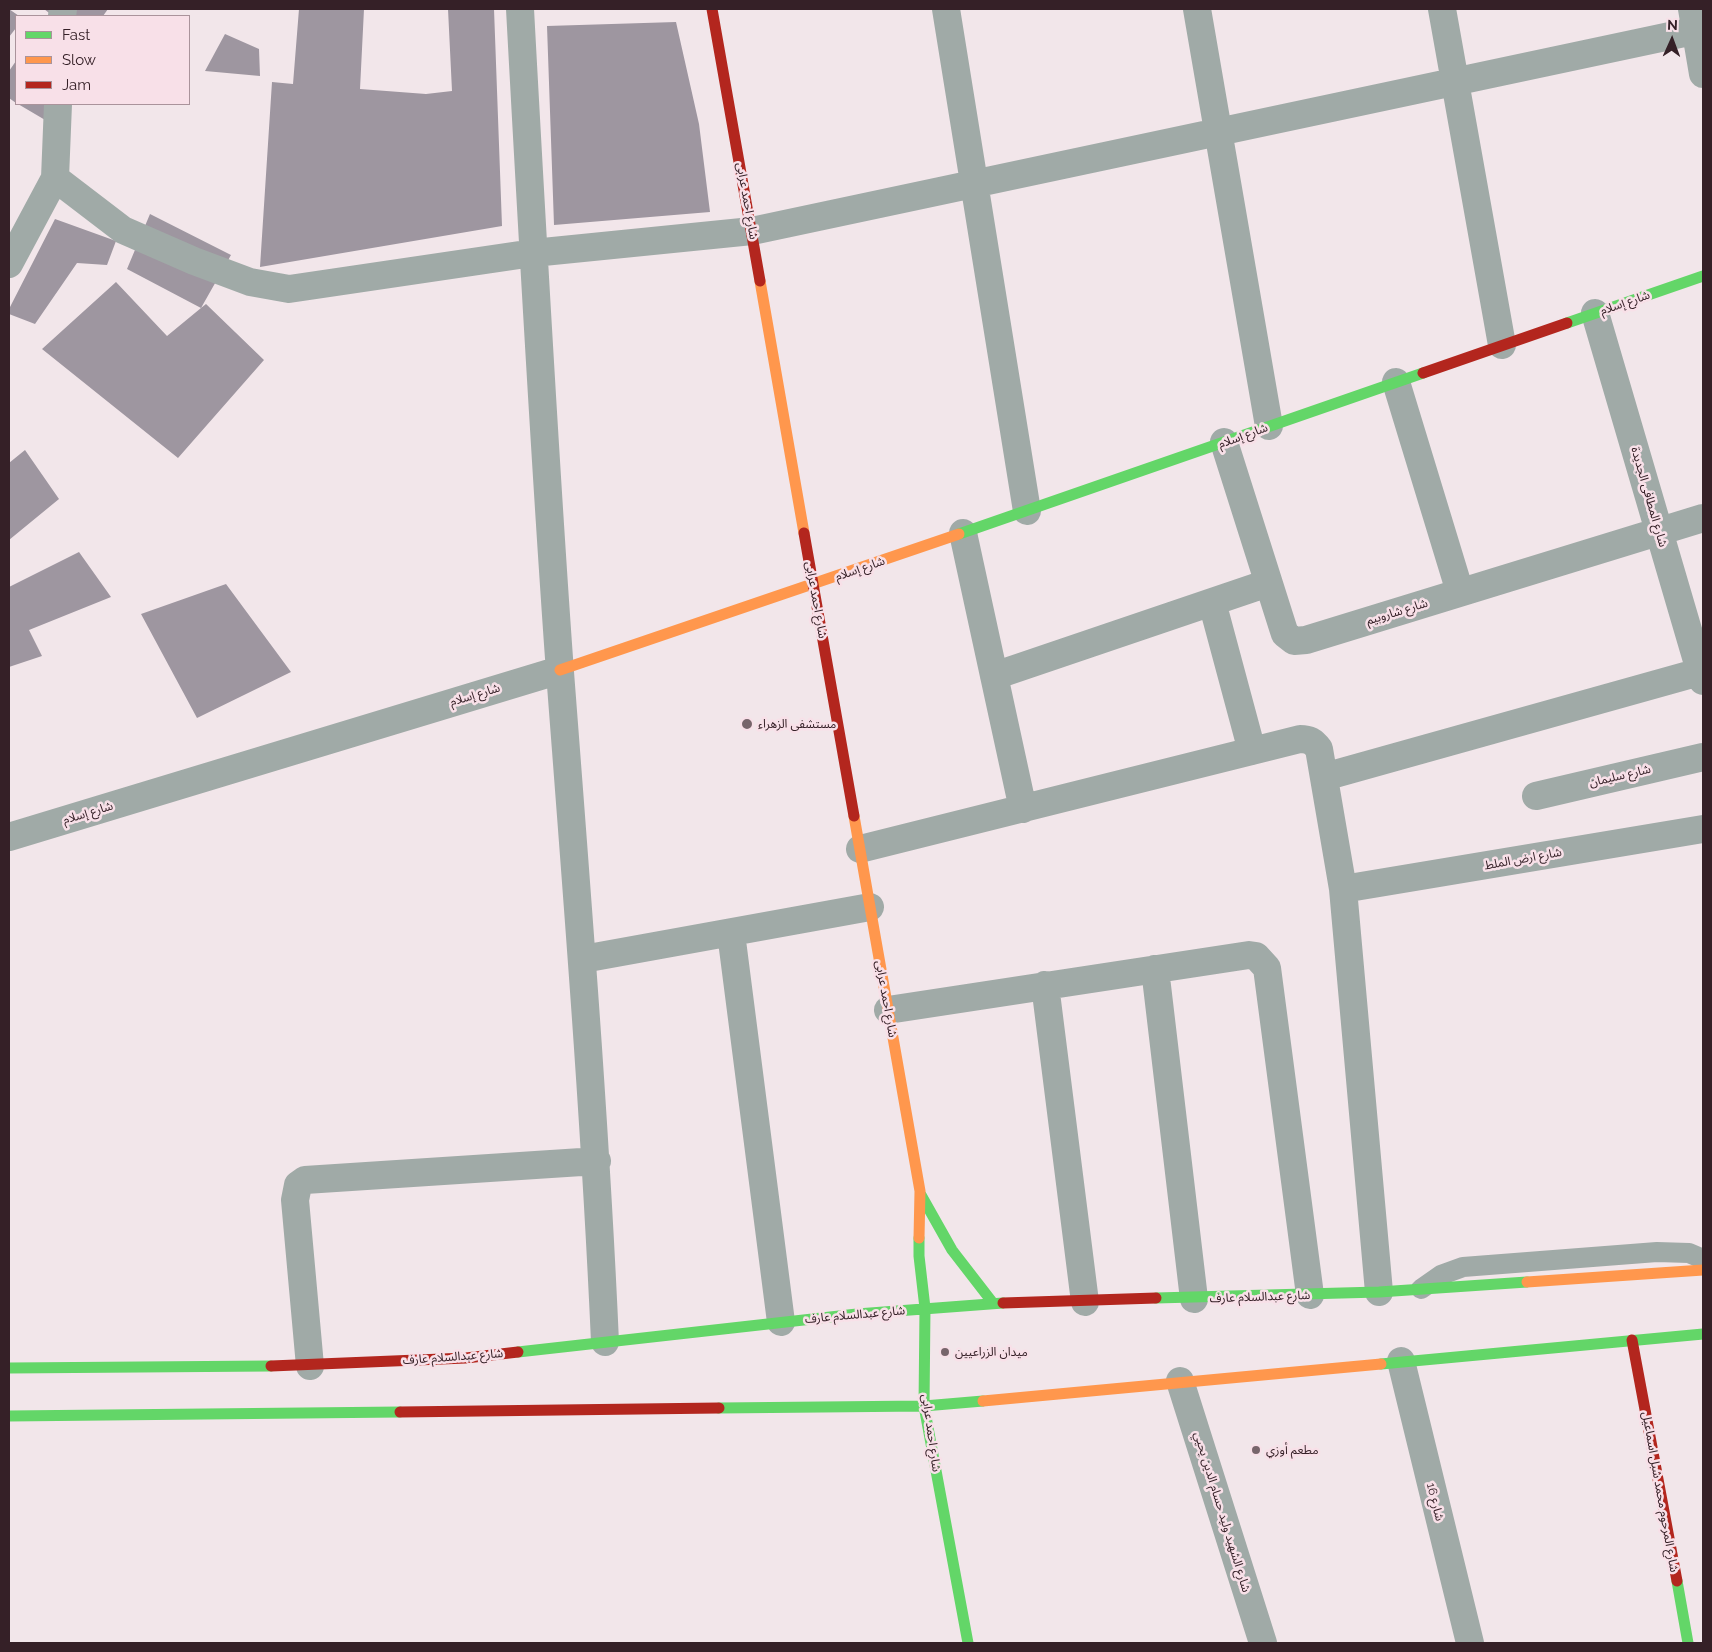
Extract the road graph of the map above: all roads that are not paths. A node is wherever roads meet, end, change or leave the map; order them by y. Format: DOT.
graph roads {
  1 [pos="520,9"];
  2 [pos="712,9"];
  3 [pos="946,9"];
  4 [pos="1197,9"];
  5 [pos="1442,9"];
  6 [pos="1697,23"];
  7 [pos="1703,74"];
  8 [pos="1455,82"];
  9 [pos="58,105"];
  10 [pos="1218,132"];
  11 [pos="55,178"];
  12 [pos="975,184"];
  13 [pos="752,231"];
  14 [pos="533,253"];
  15 [pos="9,264"];
  16 [pos="1703,276"];
  17 [pos="1595,313"];
  18 [pos="1502,345"];
  19 [pos="1396,382"];
  20 [pos="1269,426"];
  21 [pos="1224,442"];
  22 [pos="1027,511"];
  23 [pos="1703,518"];
  24 [pos="1659,531"];
  25 [pos="963,533"];
  26 [pos="1268,583"];
  27 [pos="813,585"];
  28 [pos="1460,592"];
  29 [pos="1212,602"];
  30 [pos="560,670"];
  31 [pos="1702,675"];
  32 [pos="994,676"];
  33 [pos="1252,751"];
  34 [pos="1703,756"];
  35 [pos="1324,777"];
  36 [pos="1536,796"];
  37 [pos="1023,809"];
  38 [pos="1703,829"];
  39 [pos="9,837"];
  40 [pos="860,849"];
  41 [pos="1343,889"];
  42 [pos="870,907"];
  43 [pos="731,932"];
  44 [pos="583,959"];
  45 [pos="1155,968"];
  46 [pos="1045,985"];
  47 [pos="888,1010"];
  48 [pos="597,1161"];
  49 [pos="920,1191"];
  50 [pos="1703,1259"];
  51 [pos="1703,1270"];
  52 [pos="1417,1290"];
  53 [pos="1379,1292"];
  54 [pos="1310,1295"];
  55 [pos="1194,1299"];
  56 [pos="1085,1302"];
  57 [pos="993,1303"];
  58 [pos="925,1308"];
  59 [pos="781,1322"];
  60 [pos="1703,1334"];
  61 [pos="1632,1340"];
  62 [pos="605,1342"];
  63 [pos="1401,1361"];
  64 [pos="310,1366"];
  65 [pos="9,1368"];
  66 [pos="1180,1381"];
  67 [pos="924,1406"];
  68 [pos="9,1416"];
  69 [pos="968,1643"];
  70 [pos="1263,1643"];
  71 [pos="1470,1643"];
  72 [pos="1688,1643"];
  1 -- 14 [label="street"];
  2 -- 13 [label="main road, شارع احمد عرابى"];
  3 -- 12 [label="street"];
  4 -- 10 [label="street"];
  5 -- 8 [label="street"];
  6 -- 7 [label="street"];
  6 -- 8 [label="street"];
  8 -- 10 [label="street"];
  8 -- 18 [label="street"];
  9 -- 11 [label="street"];
  10 -- 12 [label="street"];
  10 -- 20 [label="street"];
  11 -- 14 [label="street"];
  11 -- 15 [label="street"];
  12 -- 13 [label="street"];
  12 -- 22 [label="street"];
  13 -- 14 [label="street"];
  13 -- 27 [label="main road, شارع احمد عرابى"];
  14 -- 30 [label="street"];
  16 -- 17 [label="main road, شارع إسلام"];
  17 -- 18 [label="main road, شارع إسلام"];
  17 -- 24 [label="street, شارع المطافى الجديدة"];
  18 -- 19 [label="main road, شارع إسلام"];
  19 -- 20 [label="main road, شارع إسلام"];
  19 -- 28 [label="street"];
  20 -- 21 [label="main road, شارع إسلام"];
  21 -- 22 [label="main road, شارع إسلام"];
  21 -- 26 [label="street, شارع شاروبيم"];
  22 -- 25 [label="main road, شارع إسلام"];
  23 -- 24 [label="street, شارع شاروبيم"];
  24 -- 28 [label="street, شارع شاروبيم"];
  24 -- 31 [label="street, شارع المطافى الجديدة"];
  25 -- 27 [label="main road, شارع إسلام"];
  25 -- 32 [label="street"];
  26 -- 28 [label="street, شارع شاروبيم"];
  26 -- 29 [label="street"];
  27 -- 30 [label="main road, شارع إسلام"];
  27 -- 40 [label="main road, شارع احمد عرابى"];
  29 -- 32 [label="street"];
  29 -- 33 [label="street"];
  30 -- 39 [label="street, شارع إسلام"];
  30 -- 44 [label="street"];
  31 -- 35 [label="street"];
  32 -- 37 [label="street"];
  33 -- 35 [label="street"];
  33 -- 37 [label="street"];
  34 -- 36 [label="street, شارع سليمان"];
  35 -- 41 [label="street"];
  37 -- 40 [label="street"];
  38 -- 41 [label="street, شارع ارض الملط"];
  40 -- 42 [label="main road, شارع احمد عرابى"];
  41 -- 53 [label="street"];
  42 -- 43 [label="street"];
  42 -- 47 [label="main road, شارع احمد عرابى"];
  43 -- 44 [label="street"];
  43 -- 59 [label="street"];
  44 -- 48 [label="street"];
  45 -- 46 [label="street"];
  45 -- 54 [label="street"];
  45 -- 55 [label="street"];
  46 -- 47 [label="street"];
  46 -- 56 [label="street"];
  47 -- 49 [label="main road, شارع احمد عرابى"];
  48 -- 62 [label="street"];
  48 -- 64 [label="street"];
  49 -- 57 [label="main road, شارع احمد عرابى"];
  49 -- 58 [label="main road, شارع احمد عرابى"];
  50 -- 52 [label="lane"];
  51 -- 52 [label="main road, شارع عبدالسلام عارف"];
  52 -- 53 [label="main road, شارع عبدالسلام عارف"];
  53 -- 54 [label="main road, شارع عبدالسلام عارف"];
  54 -- 55 [label="main road, شارع عبدالسلام عارف"];
  55 -- 56 [label="main road, شارع عبدالسلام عارف"];
  56 -- 57 [label="main road, شارع عبدالسلام عارف"];
  57 -- 58 [label="main road, شارع عبدالسلام عارف"];
  58 -- 59 [label="main road, شارع عبدالسلام عارف"];
  58 -- 67 [label="main road, شارع احمد عرابى"];
  59 -- 62 [label="main road, شارع عبدالسلام عارف"];
  60 -- 61 [label="main road"];
  61 -- 63 [label="main road"];
  61 -- 72 [label="main road, شارع المرحوم محمد شبل اسماعيل"];
  62 -- 64 [label="main road, شارع عبدالسلام عارف"];
  63 -- 66 [label="main road"];
  63 -- 71 [label="street, شارع 16"];
  64 -- 65 [label="main road, شارع عبدالسلام عارف"];
  66 -- 67 [label="main road"];
  66 -- 70 [label="street, شارع الشهيد وليد حسام الدين يحيي"];
  67 -- 68 [label="main road"];
  67 -- 69 [label="main road, شارع احمد عرابى"];
}
